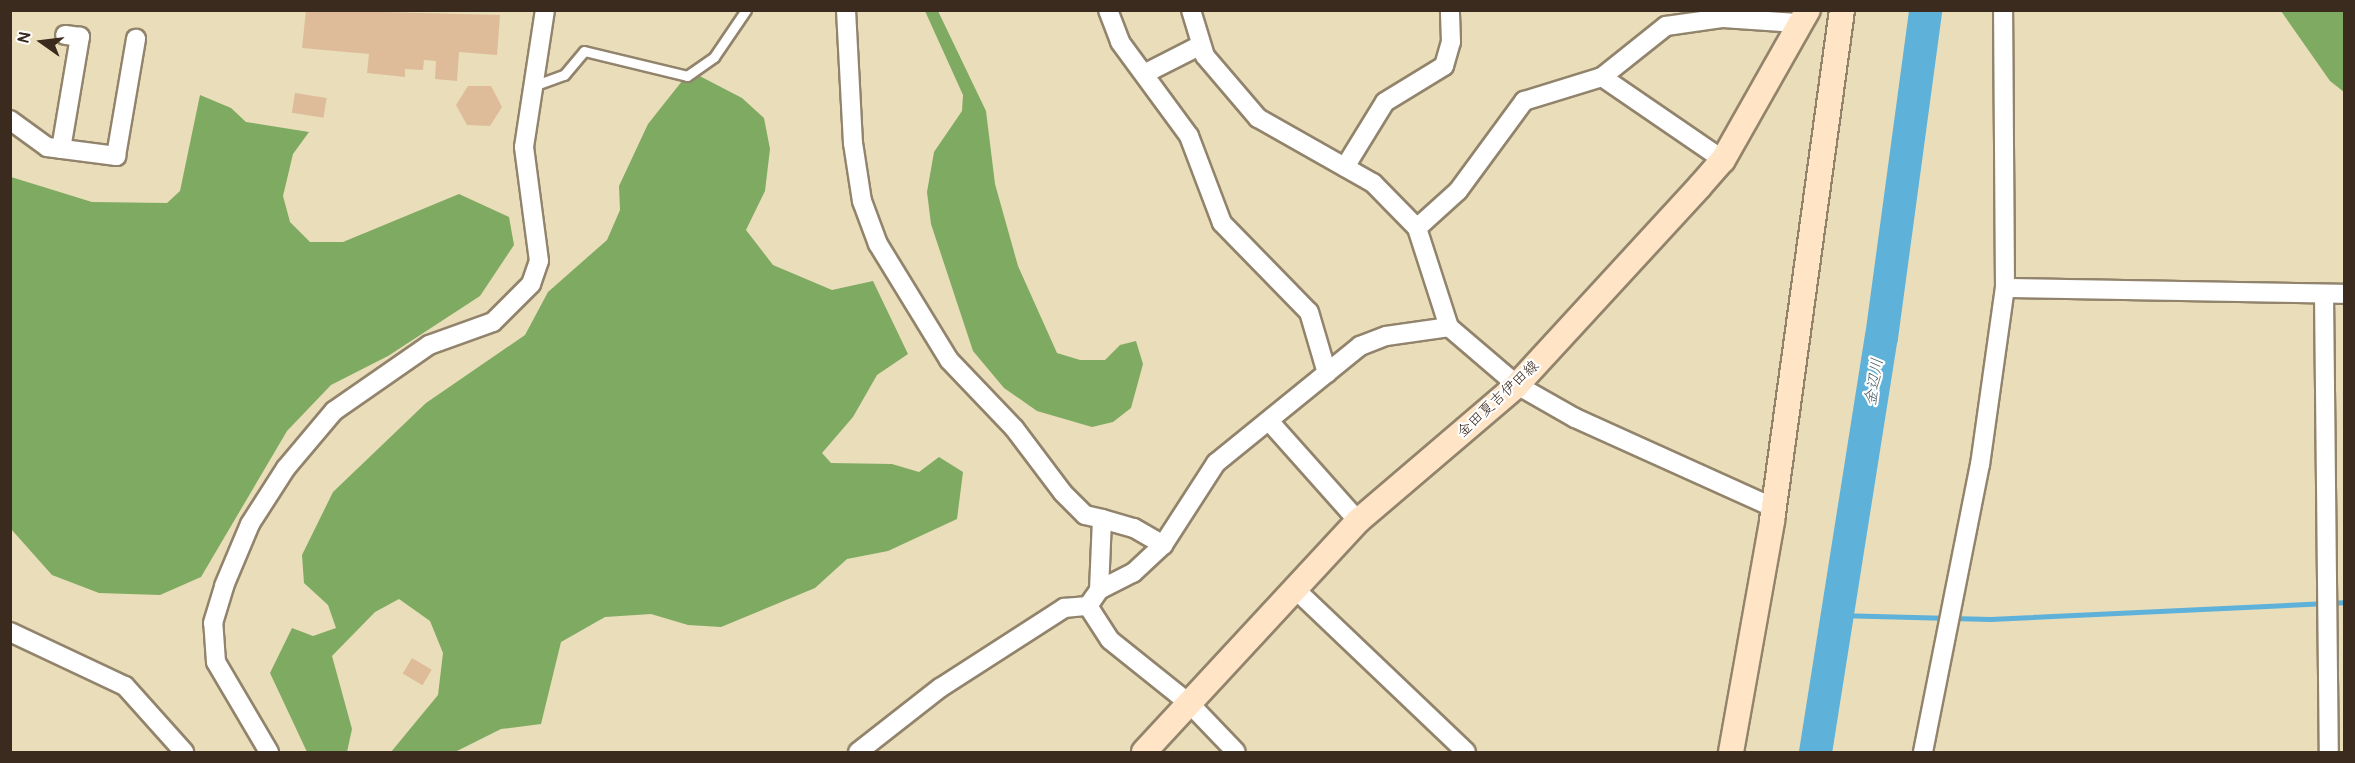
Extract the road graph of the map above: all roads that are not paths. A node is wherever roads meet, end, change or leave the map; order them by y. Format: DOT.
graph roads {
  1 [pos="544,10"];
  2 [pos="746,10"];
  3 [pos="846,10"];
  4 [pos="1108,10"];
  5 [pos="1191,10"];
  6 [pos="1450,10"];
  7 [pos="1842,10"];
  8 [pos="2003,10"];
  9 [pos="1802,17"];
  10 [pos="65,34"];
  11 [pos="136,39"];
  12 [pos="1199,46"];
  13 [pos="1146,73"];
  14 [pos="1602,77"];
  15 [pos="533,86"];
  16 [pos="10,120"];
  17 [pos="61,149"];
  18 [pos="1723,160"];
  19 [pos="1345,167"];
  20 [pos="1417,228"];
  21 [pos="2005,288"];
  22 [pos="2324,294"];
  23 [pos="2344,294"];
  24 [pos="1449,327"];
  25 [pos="1327,373"];
  26 [pos="1517,385"];
  27 [pos="1269,421"];
  28 [pos="1774,508"];
  29 [pos="1102,519"];
  30 [pos="1358,521"];
  31 [pos="1162,545"];
  32 [pos="1295,589"];
  33 [pos="1099,590"];
  34 [pos="1088,606"];
  35 [pos="10,632"];
  36 [pos="1190,704"];
  37 [pos="184,753"];
  38 [pos="269,753"];
  39 [pos="858,753"];
  40 [pos="1144,753"];
  41 [pos="1236,753"];
  42 [pos="1466,753"];
  43 [pos="1731,753"];
  44 [pos="1923,753"];
  45 [pos="2329,753"];
  1 -- 15 [label="street"];
  2 -- 15 [label="lane"];
  3 -- 29 [label="street"];
  4 -- 13 [label="street"];
  5 -- 12 [label="street"];
  6 -- 19 [label="street"];
  7 -- 28 [label="main road"];
  8 -- 21 [label="street"];
  9 -- 14 [label="street"];
  9 -- 18 [label="main road, 金田夏吉伊田線"];
  10 -- 17 [label="street"];
  11 -- 17 [label="street"];
  12 -- 13 [label="street"];
  12 -- 19 [label="street"];
  13 -- 25 [label="street"];
  14 -- 18 [label="street"];
  14 -- 20 [label="street"];
  15 -- 38 [label="street"];
  16 -- 17 [label="street"];
  18 -- 26 [label="main road, 金田夏吉伊田線"];
  19 -- 20 [label="street"];
  20 -- 24 [label="street"];
  21 -- 22 [label="street"];
  21 -- 44 [label="street"];
  22 -- 23 [label="street"];
  22 -- 45 [label="street"];
  24 -- 25 [label="street"];
  24 -- 26 [label="street"];
  25 -- 27 [label="street"];
  26 -- 28 [label="street"];
  26 -- 30 [label="main road, 金田夏吉伊田線"];
  27 -- 30 [label="street"];
  27 -- 31 [label="street"];
  28 -- 43 [label="main road"];
  29 -- 31 [label="street"];
  29 -- 33 [label="street"];
  30 -- 32 [label="main road, 金田夏吉伊田線"];
  31 -- 33 [label="street"];
  32 -- 36 [label="main road, 金田夏吉伊田線"];
  32 -- 42 [label="street"];
  33 -- 34 [label="street"];
  34 -- 36 [label="street"];
  34 -- 39 [label="street"];
  35 -- 37 [label="street"];
  36 -- 40 [label="main road, 金田夏吉伊田線"];
  36 -- 41 [label="street"];
}
